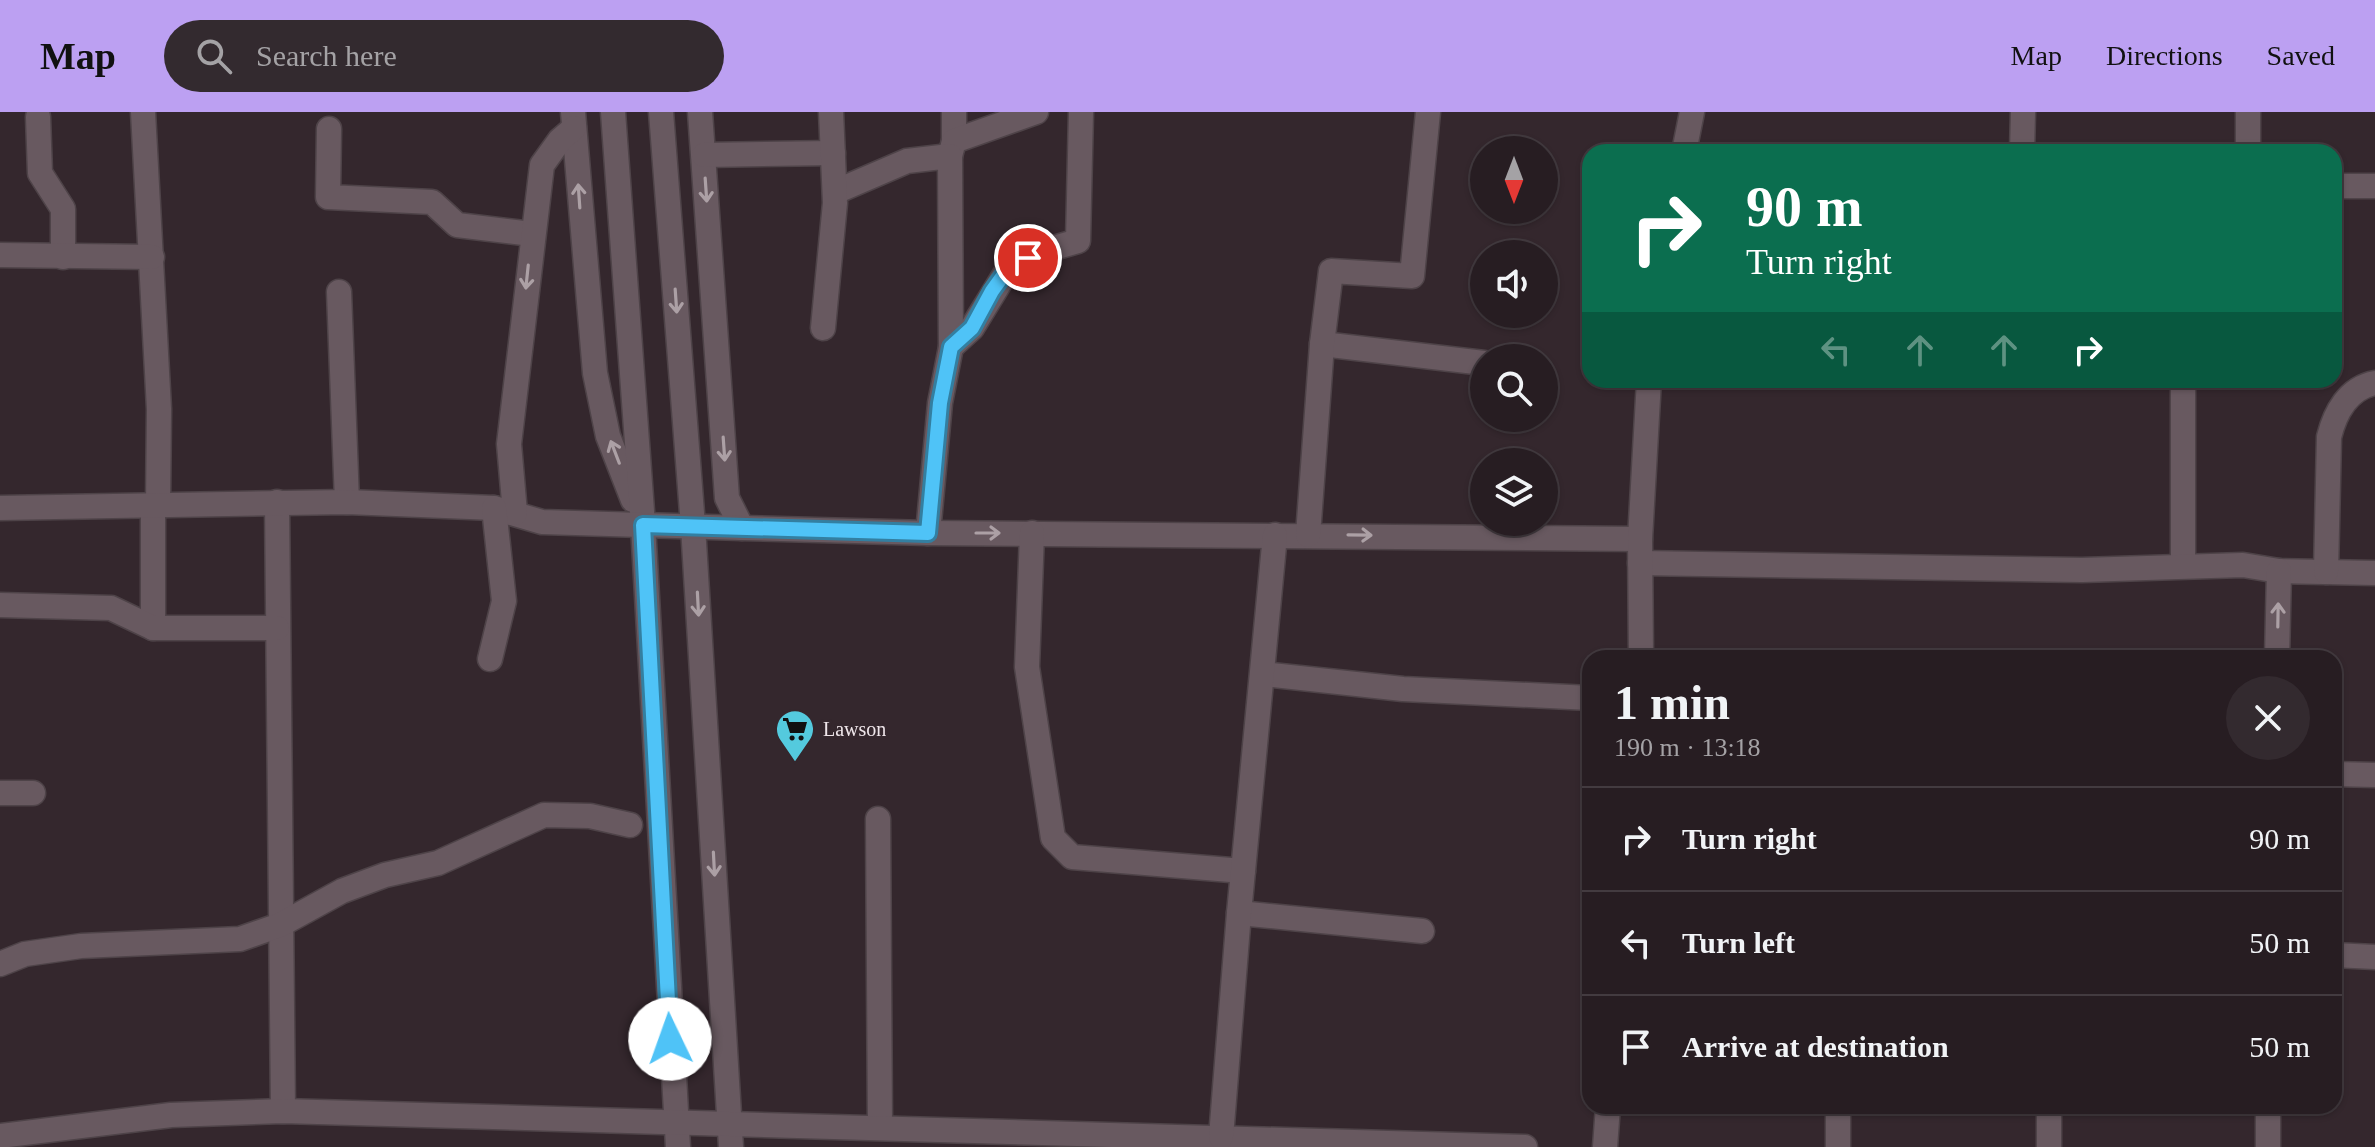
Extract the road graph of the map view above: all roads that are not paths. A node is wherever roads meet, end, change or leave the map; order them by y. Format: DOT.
graph roads {
  1 [pos="143,112"];
  2 [pos="613,112"];
  3 [pos="661,112"];
  4 [pos="700,112"];
  5 [pos="831,112"];
  6 [pos="954,112"];
  7 [pos="1036,112"];
  8 [pos="1081,112"];
  9 [pos="1428,112"];
  10 [pos="1692,112"];
  11 [pos="2023,112"];
  12 [pos="2248,112"];
  13 [pos="38,117"];
  14 [pos="573,120"];
  15 [pos="329,129"];
  16 [pos="1686,144"];
  17 [pos="2022,144"];
  18 [pos="2248,144"];
  19 [pos="952,149"];
  20 [pos="833,153"];
  21 [pos="704,155"];
  22 [pos="2342,186"];
  23 [pos="2375,186"];
  24 [pos="835,192"];
  25 [pos="532,234"];
  26 [pos="0,255"];
  27 [pos="63,257"];
  28 [pos="152,257"];
  29 [pos="339,292"];
  30 [pos="823,328"];
  31 [pos="1322,344"];
  32 [pos="951,347"];
  33 [pos="1470,361"];
  34 [pos="2375,383"];
  35 [pos="1649,388"];
  36 [pos="2183,388"];
  37 [pos="277,502"];
  38 [pos="347,502"];
  39 [pos="156,505"];
  40 [pos="0,508"];
  41 [pos="505,511"];
  42 [pos="643,525"];
  43 [pos="693,526"];
  44 [pos="742,528"];
  45 [pos="928,533"];
  46 [pos="1032,533"];
  47 [pos="1275,535"];
  48 [pos="1308,535"];
  49 [pos="1640,539"];
  50 [pos="1640,563"];
  51 [pos="2183,566"];
  52 [pos="2279,571"];
  53 [pos="2326,572"];
  54 [pos="2375,573"];
  55 [pos="0,605"];
  56 [pos="153,628"];
  57 [pos="277,628"];
  58 [pos="1641,650"];
  59 [pos="2277,650"];
  60 [pos="490,659"];
  61 [pos="1263,674"];
  62 [pos="1582,698"];
  63 [pos="2342,774"];
  64 [pos="2375,775"];
  65 [pos="0,793"];
  66 [pos="33,793"];
  67 [pos="878,819"];
  68 [pos="630,825"];
  69 [pos="1243,871"];
  70 [pos="1239,913"];
  71 [pos="280,925"];
  72 [pos="1422,931"];
  73 [pos="2342,955"];
  74 [pos="2375,957"];
  75 [pos="0,964"];
  76 [pos="283,1111"];
  77 [pos="1607,1114"];
  78 [pos="1838,1114"];
  79 [pos="2049,1114"];
  80 [pos="2268,1114"];
  81 [pos="676,1121"];
  82 [pos="880,1127"];
  83 [pos="730,1135"];
  84 [pos="0,1136"];
  85 [pos="1221,1137"];
  86 [pos="34,1139"];
  87 [pos="991,1139"];
  88 [pos="678,1147"];
  89 [pos="1525,1147"];
  90 [pos="1605,1147"];
  91 [pos="1838,1147"];
  92 [pos="2049,1147"];
  93 [pos="2268,1147"];
  1 -- 28 [label="street"];
  2 -- 42 [label="street"];
  3 -- 43 [label="street, one-way"];
  4 -- 21 [label="street"];
  5 -- 20 [label="street"];
  6 -- 19 [label="street"];
  7 -- 19 [label="street"];
  8 -- 32 [label="street"];
  9 -- 31 [label="street"];
  10 -- 16 [label="street"];
  11 -- 17 [label="street"];
  12 -- 18 [label="street"];
  13 -- 27 [label="street"];
  14 -- 25 [label="street"];
  42 -- 14 [label="street, one-way"];
  15 -- 25 [label="street"];
  19 -- 24 [label="street"];
  19 -- 32 [label="street"];
  20 -- 21 [label="street"];
  20 -- 24 [label="street"];
  21 -- 44 [label="street, one-way"];
  22 -- 23 [label="street"];
  24 -- 30 [label="street"];
  25 -- 41 [label="street, one-way"];
  26 -- 27 [label="street"];
  27 -- 28 [label="street"];
  28 -- 39 [label="street"];
  29 -- 38 [label="street"];
  31 -- 33 [label="street"];
  31 -- 48 [label="street"];
  32 -- 45 [label="street"];
  34 -- 53 [label="street"];
  35 -- 49 [label="street"];
  36 -- 51 [label="street"];
  37 -- 38 [label="street"];
  37 -- 39 [label="street"];
  37 -- 57 [label="street"];
  38 -- 41 [label="street"];
  39 -- 40 [label="street"];
  39 -- 56 [label="street"];
  41 -- 42 [label="street"];
  41 -- 60 [label="street"];
  42 -- 43 [label="street"];
  42 -- 81 [label="street"];
  43 -- 44 [label="street"];
  43 -- 83 [label="street, one-way"];
  44 -- 45 [label="street"];
  45 -- 46 [label="street, one-way"];
  46 -- 47 [label="street"];
  46 -- 69 [label="street"];
  47 -- 48 [label="street"];
  47 -- 61 [label="street"];
  48 -- 49 [label="street, one-way"];
  49 -- 50 [label="street"];
  50 -- 51 [label="street"];
  50 -- 58 [label="street"];
  51 -- 52 [label="street"];
  52 -- 53 [label="street"];
  59 -- 52 [label="street, one-way"];
  53 -- 54 [label="street"];
  55 -- 56 [label="street"];
  56 -- 57 [label="street"];
  57 -- 71 [label="street"];
  61 -- 62 [label="street"];
  61 -- 69 [label="street"];
  63 -- 64 [label="street"];
  65 -- 66 [label="street"];
  67 -- 82 [label="street"];
  68 -- 71 [label="street"];
  69 -- 70 [label="street"];
  70 -- 72 [label="street"];
  70 -- 85 [label="street"];
  71 -- 75 [label="street"];
  71 -- 76 [label="street"];
  73 -- 74 [label="street"];
  76 -- 81 [label="street"];
  76 -- 86 [label="street"];
  77 -- 90 [label="street"];
  78 -- 91 [label="street"];
  79 -- 92 [label="street"];
  80 -- 93 [label="street"];
  81 -- 83 [label="street"];
  81 -- 88 [label="street"];
  82 -- 83 [label="street"];
  82 -- 87 [label="street"];
  84 -- 86 [label="street"];
  85 -- 87 [label="street"];
  85 -- 89 [label="street"];
}
